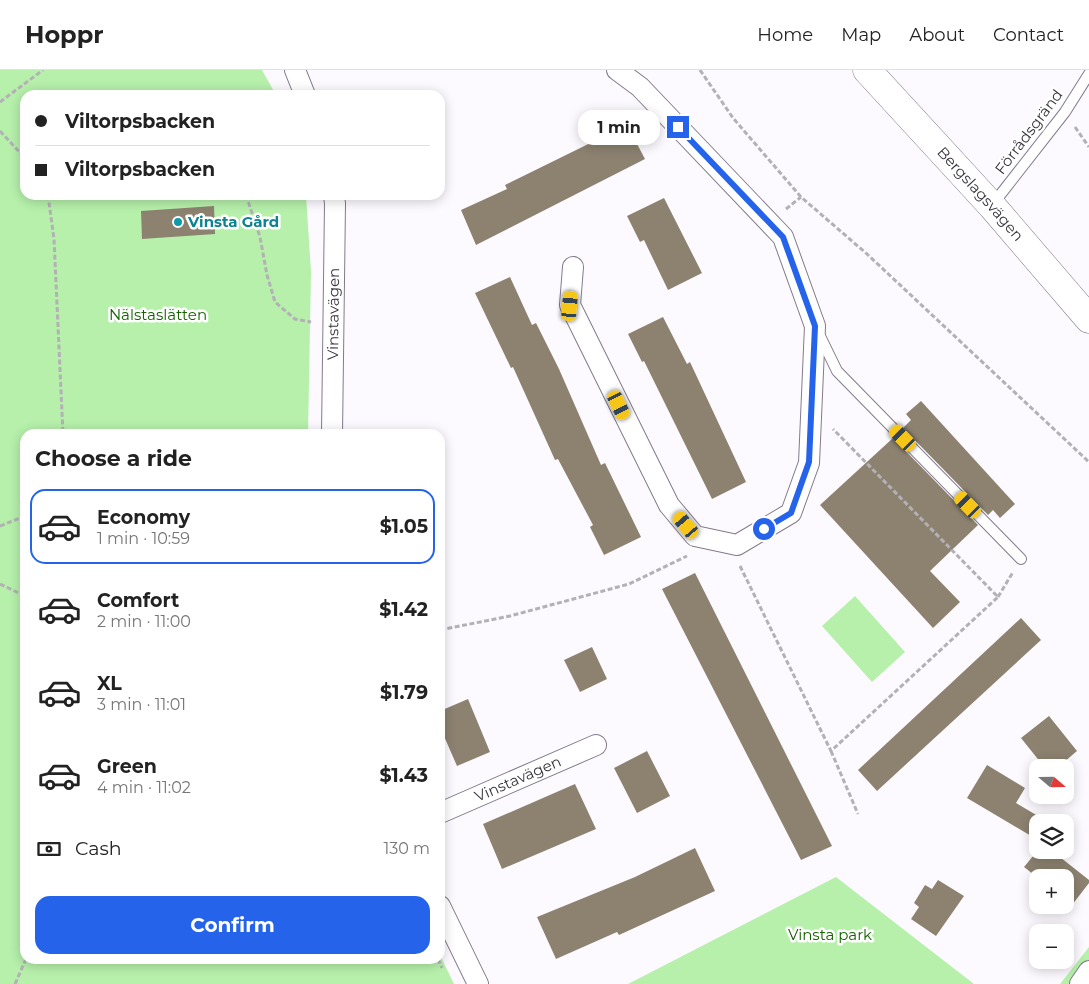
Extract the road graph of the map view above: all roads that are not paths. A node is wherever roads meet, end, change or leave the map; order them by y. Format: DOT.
graph roads {
  1 [pos="295,70"];
  2 [pos="617,70"];
  3 [pos="867,70"];
  4 [pos="1089,74"];
  5 [pos="303,90"];
  6 [pos="335,200"];
  7 [pos="992,206"];
  8 [pos="573,267"];
  9 [pos="1089,319"];
  10 [pos="815,326"];
  11 [pos="332,429"];
  12 [pos="1021,559"];
  13 [pos="596,745"];
  14 [pos="445,811"];
  15 [pos="445,916"];
  16 [pos="1089,971"];
  17 [pos="478,984"];
  18 [pos="1080,984"];
  1 -- 5 [label="street"];
  2 -- 10 [label="street"];
  3 -- 7 [label="main road, Bergslagsvägen"];
  4 -- 7 [label="lane, Förrådsgränd"];
  6 -- 11 [label="street, Vinstavägen"];
  7 -- 9 [label="main road, Bergslagsvägen"];
  8 -- 10 [label="street"];
  10 -- 12 [label="lane"];
  13 -- 14 [label="street, Vinstavägen"];
  15 -- 17 [label="street"];
  16 -- 18 [label="street"];
}
